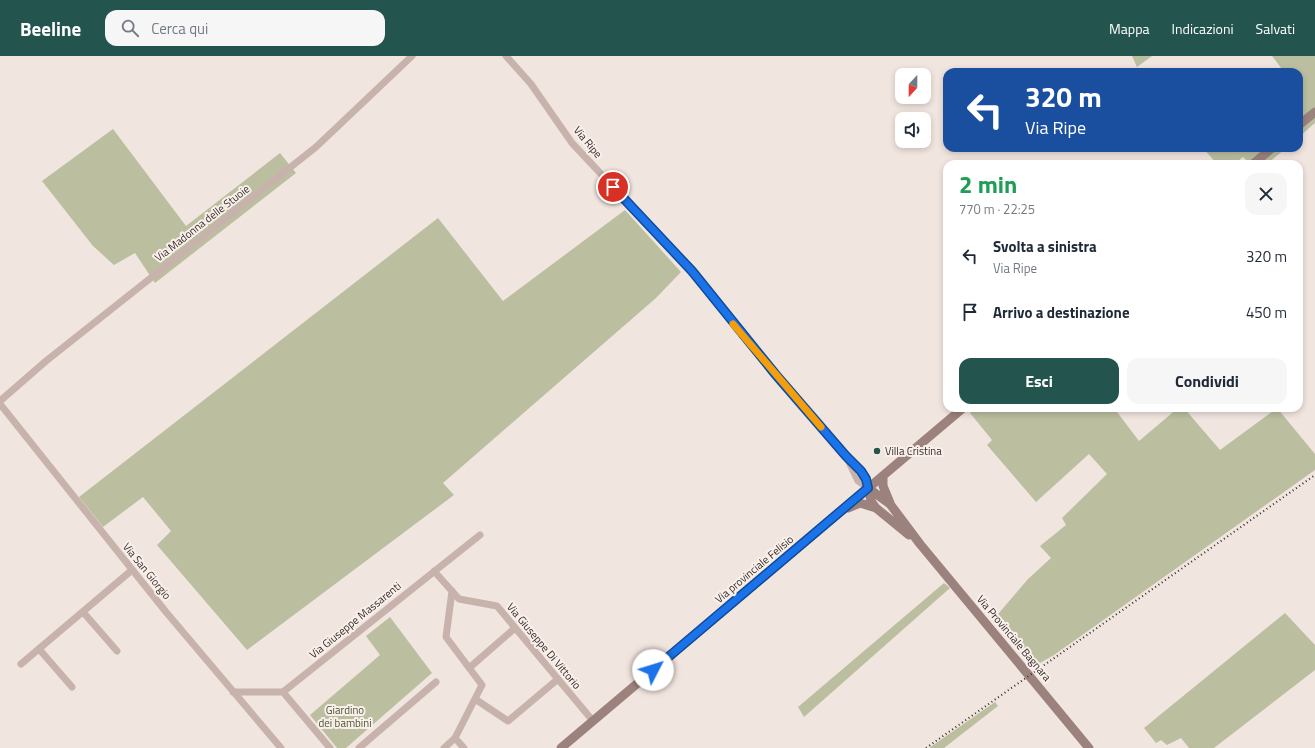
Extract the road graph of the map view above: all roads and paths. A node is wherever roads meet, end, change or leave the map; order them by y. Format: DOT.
graph roads {
  1 [pos="412,56"];
  2 [pos="506,56"];
  3 [pos="1315,112"];
  4 [pos="1303,122"];
  5 [pos="1267,152"];
  6 [pos="1258,160"];
  7 [pos="0,403"];
  8 [pos="958,412"];
  9 [pos="883,476"];
  10 [pos="868,488"];
  11 [pos="890,504"];
  12 [pos="876,508"];
  13 [pos="832,519"];
  14 [pos="480,534"];
  15 [pos="920,544"];
  16 [pos="132,570"];
  17 [pos="434,571"];
  18 [pos="452,591"];
  19 [pos="83,612"];
  20 [pos="515,628"];
  21 [pos="39,649"];
  22 [pos="117,651"];
  23 [pos="21,664"];
  24 [pos="469,668"];
  25 [pos="558,679"];
  26 [pos="436,682"];
  27 [pos="72,687"];
  28 [pos="234,692"];
  29 [pos="283,692"];
  30 [pos="475,699"];
  31 [pos="593,720"];
  32 [pos="455,738"];
  33 [pos="281,748"];
  34 [pos="330,748"];
  35 [pos="359,748"];
  36 [pos="444,748"];
  37 [pos="464,748"];
  38 [pos="561,748"];
  39 [pos="1089,748"];
  1 -- 7 [label="street, Via Madonna delle Stuoie"];
  2 -- 10 [label="street, Via Ripe"];
  3 -- 4 [label="main road"];
  5 -- 6 [label="main road"];
  7 -- 16 [label="street, Via San Giorgio"];
  8 -- 9 [label="main road, Via provinciale Felisio"];
  9 -- 10 [label="main road, Via provinciale Felisio"];
  9 -- 11 [label="main road, Via Provinciale Bagnara"];
  10 -- 11 [label="main road, Via Provinciale Bagnara"];
  10 -- 12 [label="main road, Via Provinciale Bagnara"];
  10 -- 13 [label="main road, Via provinciale Felisio"];
  11 -- 15 [label="main road, Via Provinciale Bagnara"];
  12 -- 13 [label="main road, Via Provinciale Bagnara"];
  12 -- 15 [label="main road, Via Provinciale Bagnara"];
  13 -- 31 [label="main road, Via provinciale Felisio"];
  14 -- 17 [label="street, Via Giuseppe Massarenti"];
  15 -- 39 [label="main road, Via Provinciale Bagnara"];
  16 -- 19 [label="street"];
  16 -- 28 [label="street, Via San Giorgio"];
  17 -- 18 [label="street, Via Giuseppe Di Vittorio"];
  17 -- 29 [label="street, Via Giuseppe Massarenti"];
  18 -- 20 [label="street, Via Giuseppe Di Vittorio"];
  18 -- 24 [label="street"];
  19 -- 21 [label="street"];
  19 -- 22 [label="street"];
  20 -- 24 [label="street"];
  20 -- 25 [label="street, Via Giuseppe Di Vittorio"];
  21 -- 23 [label="street"];
  21 -- 27 [label="street"];
  24 -- 30 [label="street"];
  25 -- 30 [label="street"];
  25 -- 31 [label="street, Via Giuseppe Di Vittorio"];
  26 -- 35 [label="street"];
  28 -- 29 [label="street"];
  28 -- 33 [label="street, Via San Giorgio"];
  29 -- 34 [label="street"];
  30 -- 32 [label="street"];
  31 -- 38 [label="main road, Via provinciale Felisio"];
  32 -- 36 [label="street"];
  32 -- 37 [label="street"];
}
